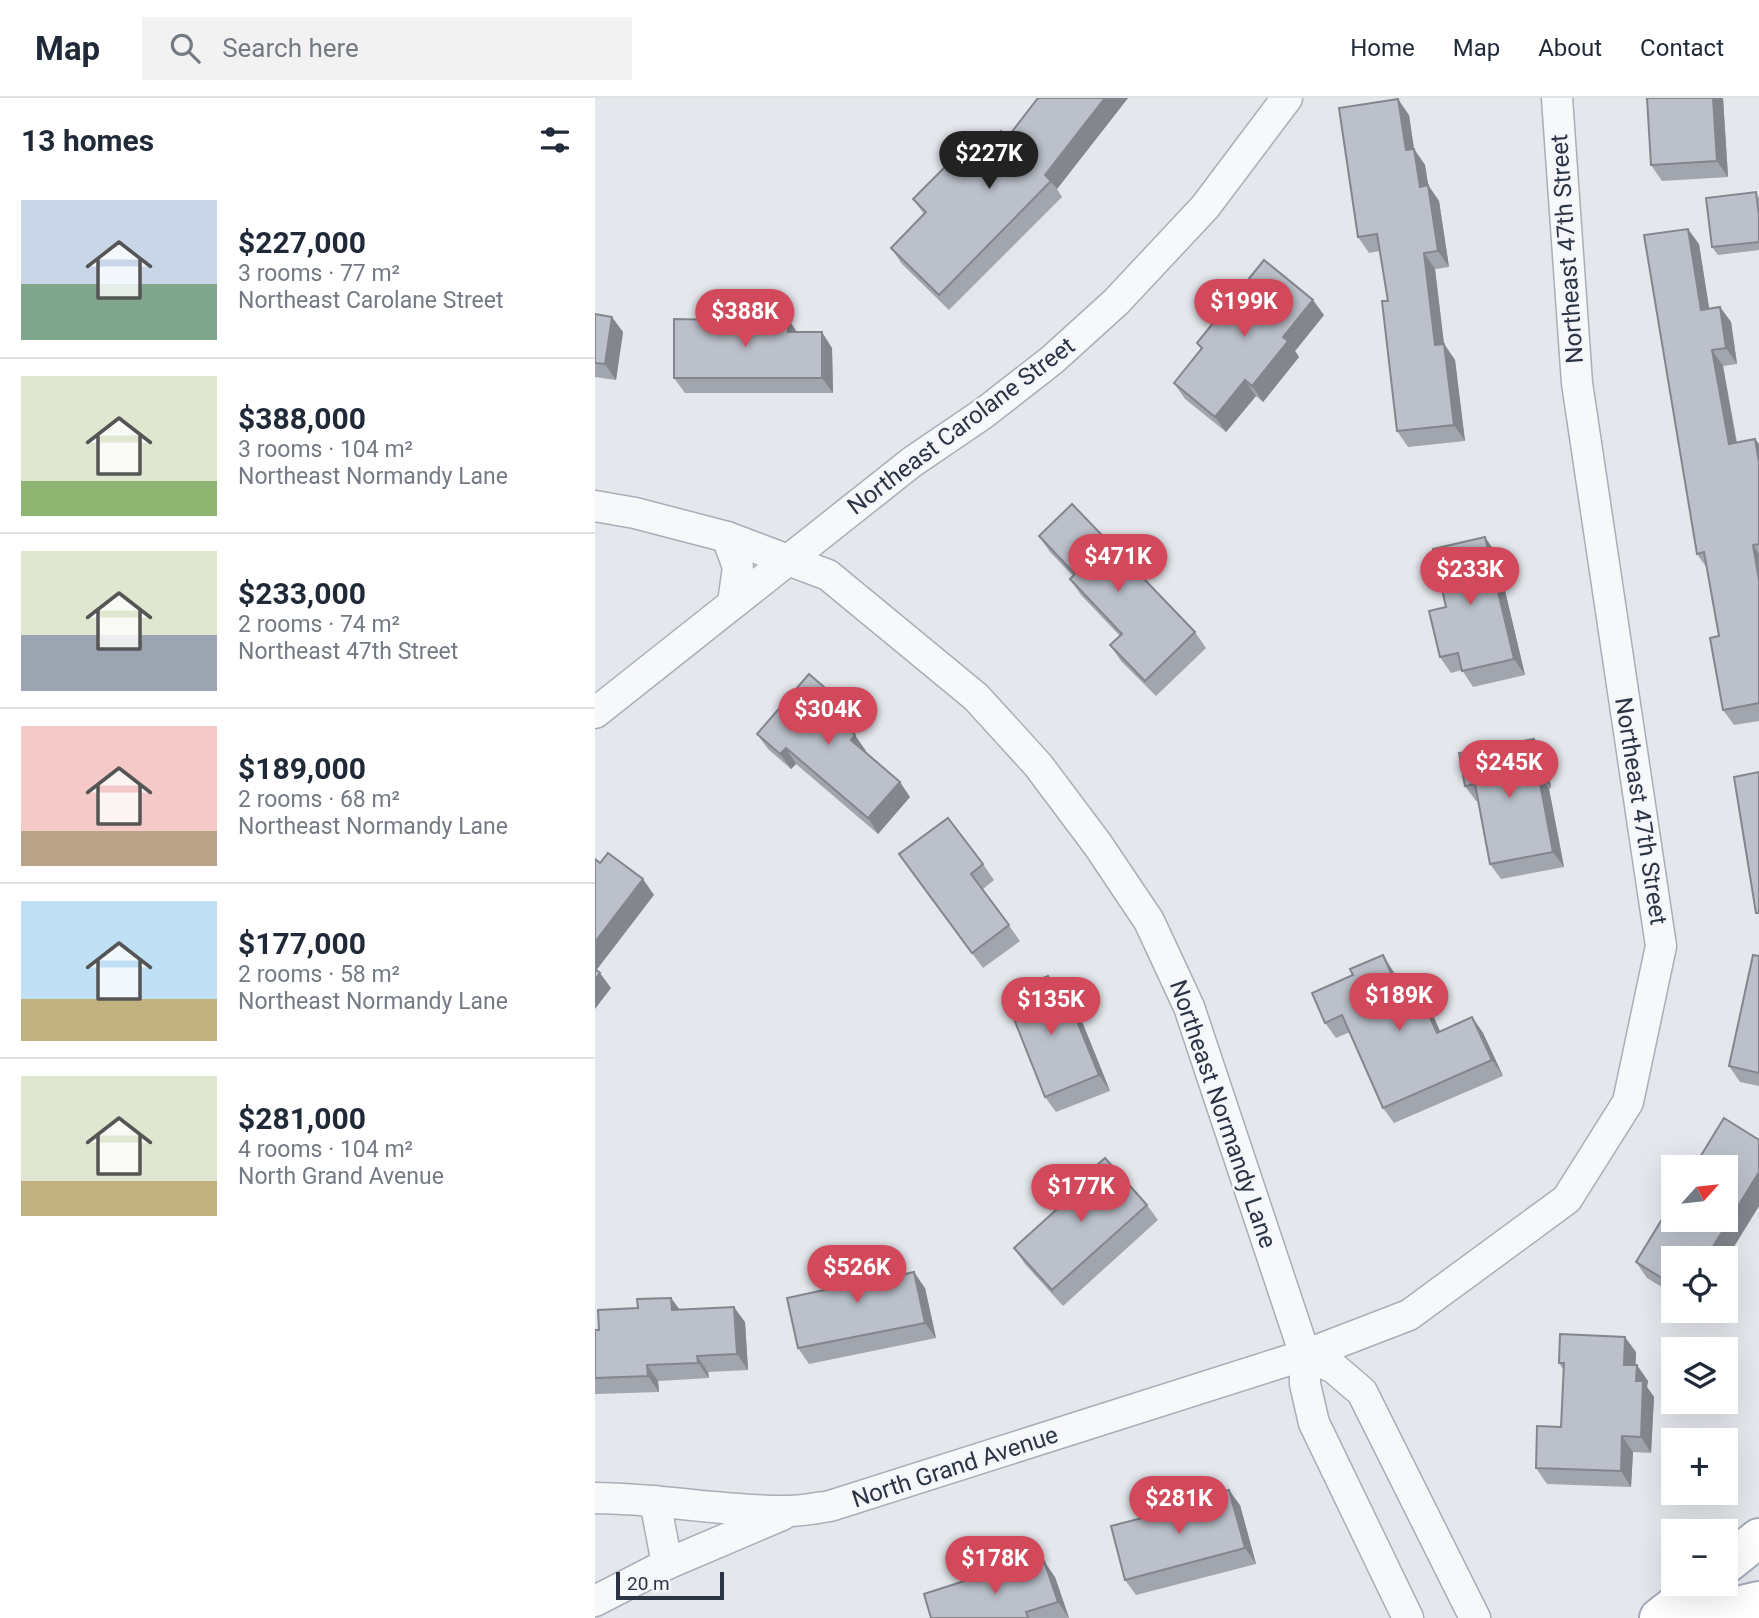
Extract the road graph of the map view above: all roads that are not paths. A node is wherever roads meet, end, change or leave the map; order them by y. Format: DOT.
graph roads {
  1 [pos="1287,98"];
  2 [pos="1557,98"];
  3 [pos="595,506"];
  4 [pos="831,526"];
  5 [pos="727,537"];
  6 [pos="789,559"];
  7 [pos="837,582"];
  8 [pos="733,604"];
  9 [pos="595,713"];
  10 [pos="1305,1355"];
  11 [pos="595,1498"];
  12 [pos="655,1501"];
  13 [pos="790,1512"];
  14 [pos="1759,1538"];
  15 [pos="1738,1555"];
  16 [pos="667,1564"];
  17 [pos="1687,1596"];
  18 [pos="595,1601"];
  19 [pos="1759,1601"];
  20 [pos="1408,1618"];
  21 [pos="1475,1618"];
  22 [pos="1660,1618"];
  23 [pos="1688,1618"];
  1 -- 4 [label="street, Northeast Carolane Street"];
  2 -- 10 [label="street, Northeast 47th Street"];
  3 -- 5 [label="street, Northeast Normandy Lane"];
  4 -- 6 [label="street, Northeast Carolane Street"];
  4 -- 7 [label="street"];
  5 -- 6 [label="street, Northeast Normandy Lane"];
  5 -- 8 [label="street"];
  6 -- 7 [label="street, Northeast Normandy Lane"];
  6 -- 8 [label="street, Northeast Carolane Street"];
  7 -- 10 [label="street, Northeast Normandy Lane"];
  8 -- 9 [label="street, Northeast Carolane Street"];
  10 -- 13 [label="street, North Grand Avenue"];
  10 -- 20 [label="street, Northeast Normandy Lane"];
  10 -- 21 [label="street"];
  11 -- 12 [label="street, North Grand Avenue"];
  12 -- 13 [label="street, North Grand Avenue"];
  12 -- 16 [label="street"];
  13 -- 16 [label="street"];
  14 -- 15 [label="main road"];
  16 -- 18 [label="street"];
  17 -- 22 [label="main road"];
  19 -- 23 [label="main road"];
}
